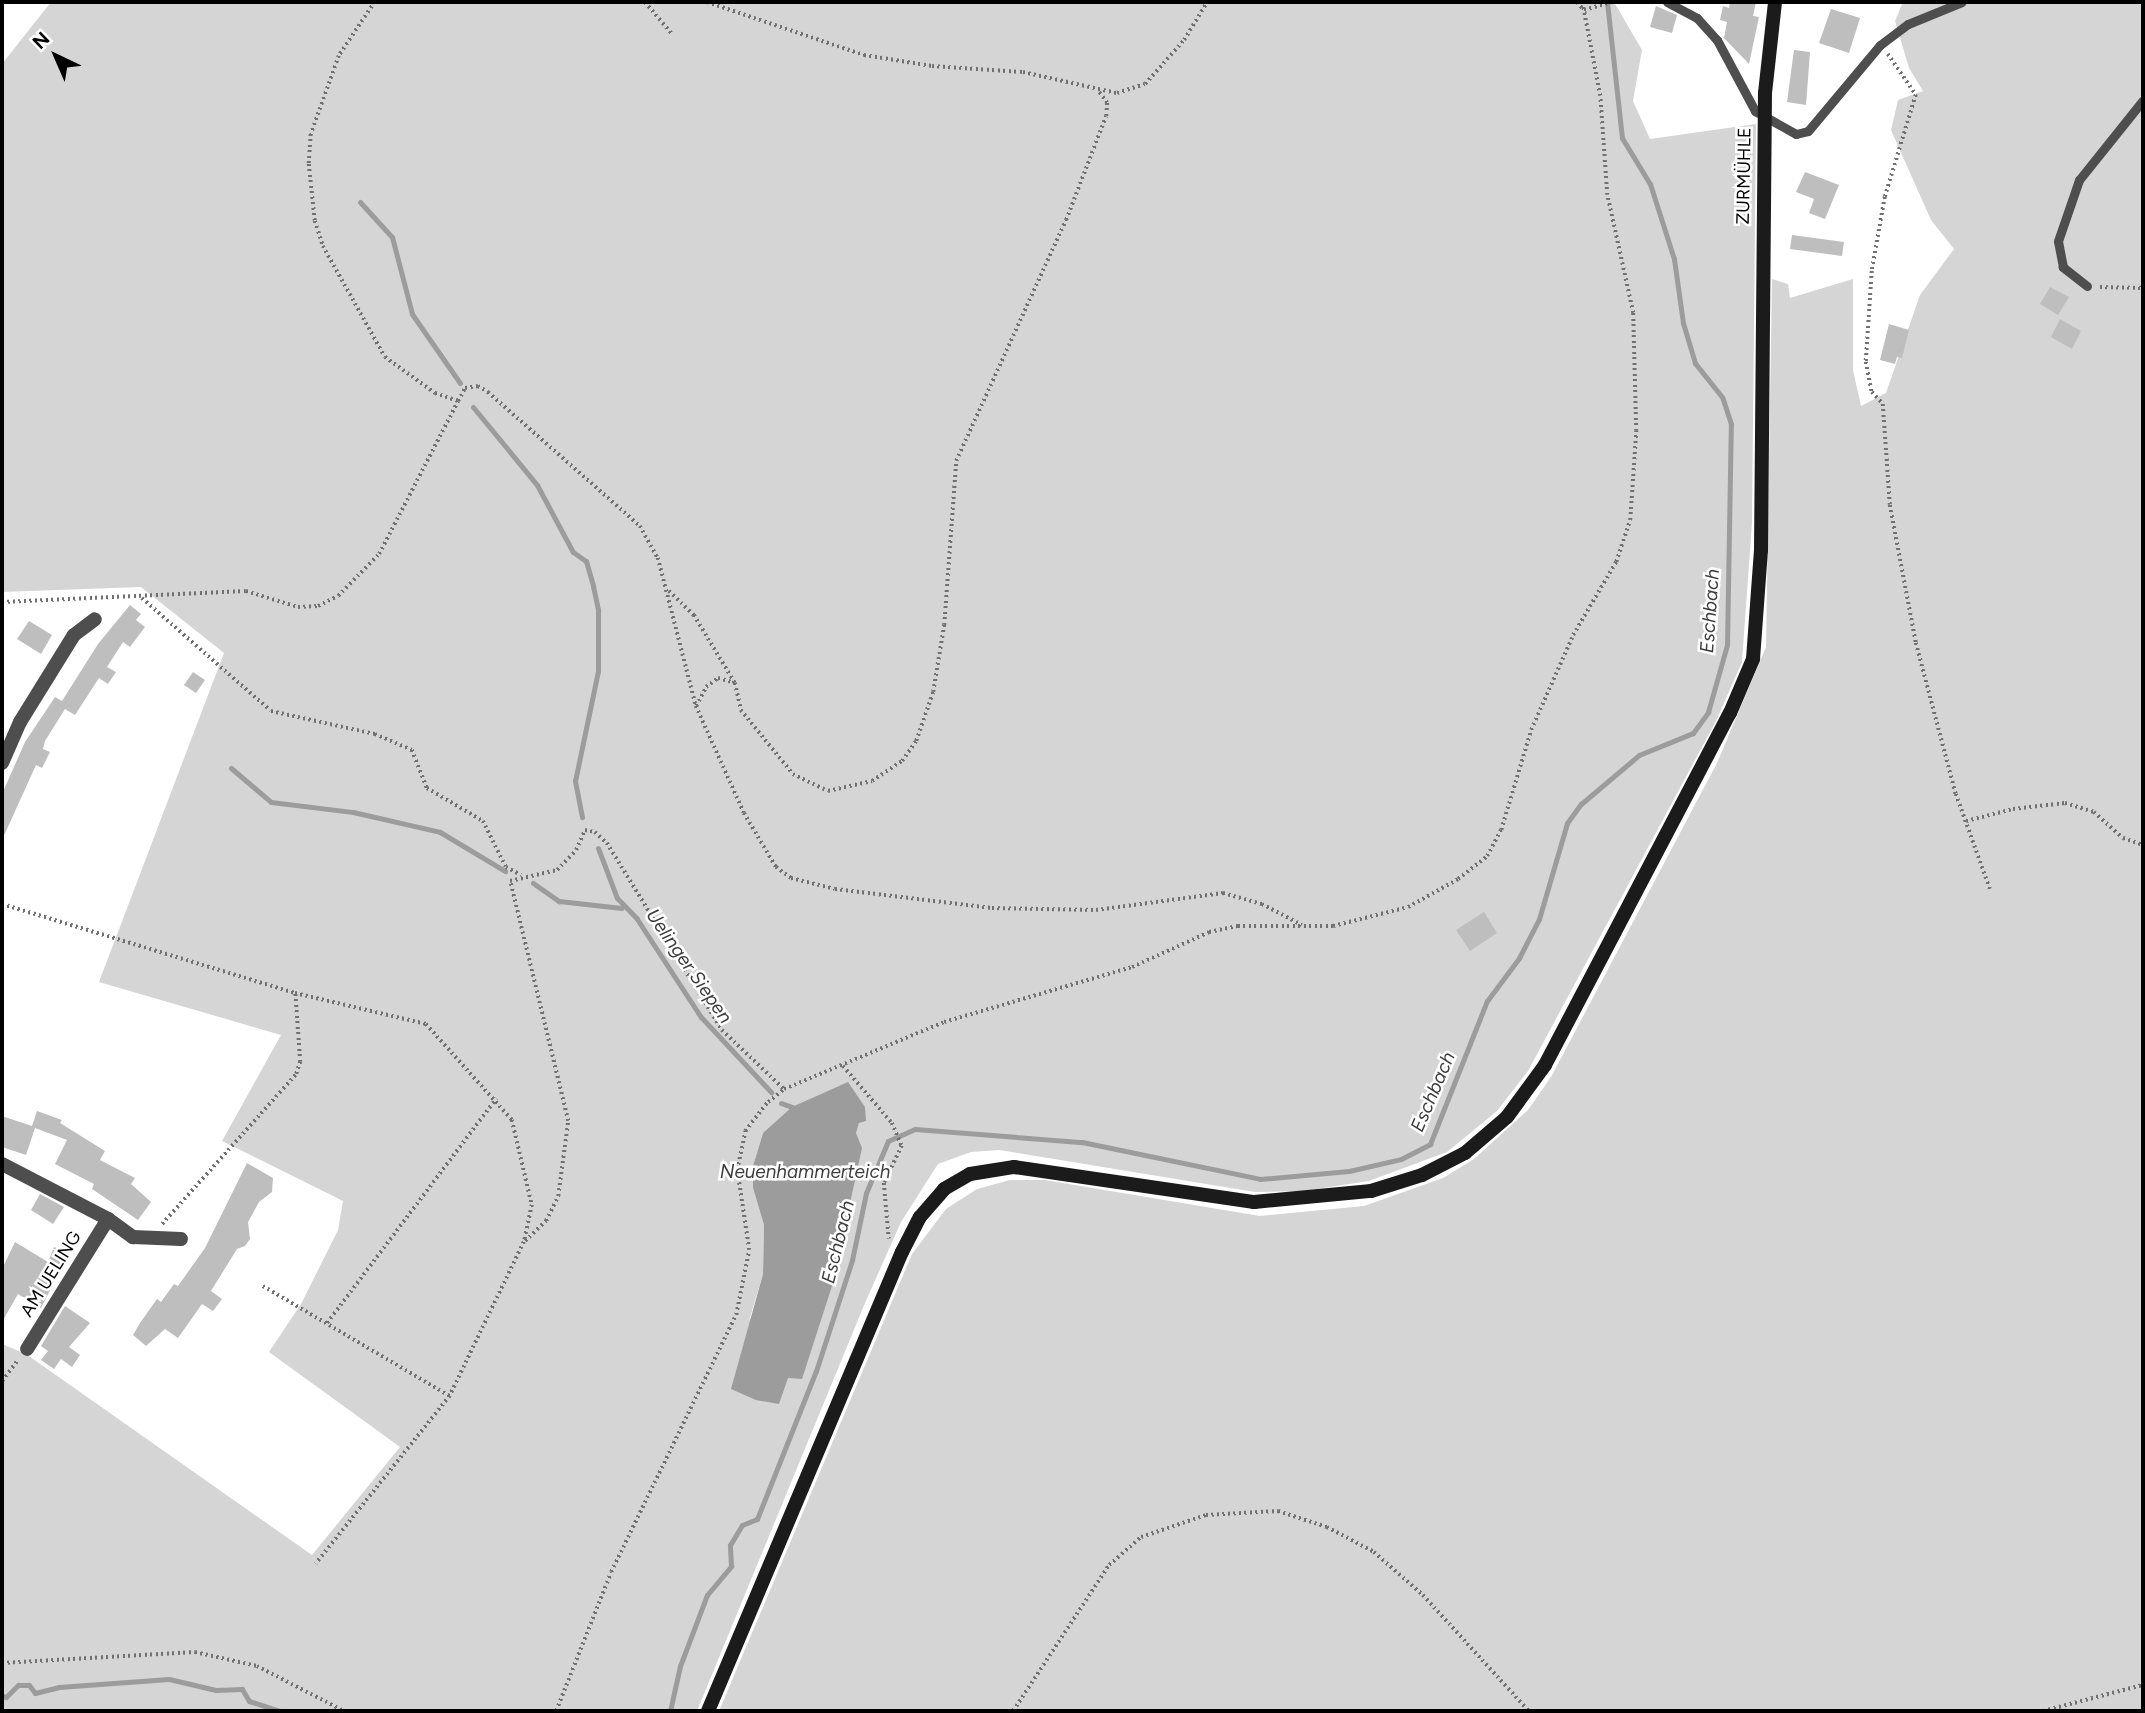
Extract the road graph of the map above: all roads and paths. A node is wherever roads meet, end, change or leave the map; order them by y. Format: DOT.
graph roads {
  1 [pos="375,2"];
  2 [pos="645,2"];
  3 [pos="707,2"];
  4 [pos="1207,2"];
  5 [pos="1579,2"];
  6 [pos="1612,2"];
  7 [pos="1667,2"];
  8 [pos="1775,2"];
  9 [pos="1962,2"];
  10 [pos="1584,10"];
  11 [pos="673,35"];
  12 [pos="1880,45"];
  13 [pos="1098,91"];
  14 [pos="2143,100"];
  15 [pos="1764,116"];
  16 [pos="2087,286"];
  17 [pos="2143,288"];
  18 [pos="458,401"];
  19 [pos="668,589"];
  20 [pos="142,598"];
  21 [pos="2,602"];
  22 [pos="95,619"];
  23 [pos="735,683"];
  24 [pos="696,706"];
  25 [pos="2,763"];
  26 [pos="1966,821"];
  27 [pos="2143,845"];
  28 [pos="521,875"];
  29 [pos="1990,890"];
  30 [pos="2,904"];
  31 [pos="1303,926"];
  32 [pos="295,993"];
  33 [pos="843,1066"];
  34 [pos="784,1089"];
  35 [pos="496,1099"];
  36 [pos="2,1164"];
  37 [pos="108,1219"];
  38 [pos="149,1238"];
  39 [pos="181,1239"];
  40 [pos="524,1242"];
  41 [pos="892,1275"];
  42 [pos="263,1286"];
  43 [pos="327,1324"];
  44 [pos="27,1349"];
  45 [pos="2,1381"];
  46 [pos="450,1396"];
  47 [pos="316,1564"];
  48 [pos="2,1663"];
  49 [pos="2143,1685"];
  50 [pos="344,1711"];
  51 [pos="556,1711"];
  52 [pos="708,1711"];
  53 [pos="1013,1711"];
  54 [pos="1526,1711"];
  55 [pos="2043,1711"];
  1 -- 18 [label="path"];
  2 -- 11 [label="path"];
  3 -- 13 [label="path"];
  4 -- 13 [label="path"];
  5 -- 10 [label="path"];
  6 -- 10 [label="path"];
  7 -- 15 [label="lane"];
  8 -- 15 [label="main road, ZURMÜHLE"];
  9 -- 12 [label="lane"];
  10 -- 31 [label="path"];
  12 -- 15 [label="lane"];
  12 -- 26 [label="path"];
  13 -- 23 [label="path"];
  14 -- 16 [label="lane"];
  15 -- 41 [label="main road, ZURMÜHLE"];
  16 -- 17 [label="path"];
  18 -- 19 [label="path"];
  18 -- 20 [label="path"];
  19 -- 23 [label="path"];
  19 -- 24 [label="path"];
  20 -- 21 [label="path"];
  20 -- 28 [label="path"];
  22 -- 25 [label="street"];
  23 -- 24 [label="path"];
  24 -- 31 [label="path"];
  26 -- 27 [label="path"];
  26 -- 29 [label="path"];
  28 -- 34 [label="path"];
  28 -- 40 [label="path"];
  30 -- 32 [label="path"];
  31 -- 33 [label="path"];
  32 -- 35 [label="path"];
  32 -- 38 [label="path"];
  33 -- 34 [label="path"];
  33 -- 41 [label="path"];
  34 -- 51 [label="path"];
  35 -- 40 [label="path"];
  35 -- 43 [label="path"];
  36 -- 37 [label="street"];
  37 -- 38 [label="street"];
  37 -- 44 [label="street, AM UELING"];
  38 -- 39 [label="street"];
  40 -- 46 [label="path"];
  41 -- 52 [label="main road, ZURMÜHLE"];
  42 -- 43 [label="path"];
  43 -- 46 [label="path"];
  44 -- 45 [label="path"];
  46 -- 47 [label="path"];
  48 -- 50 [label="path"];
  49 -- 55 [label="path"];
  53 -- 54 [label="path"];
}
